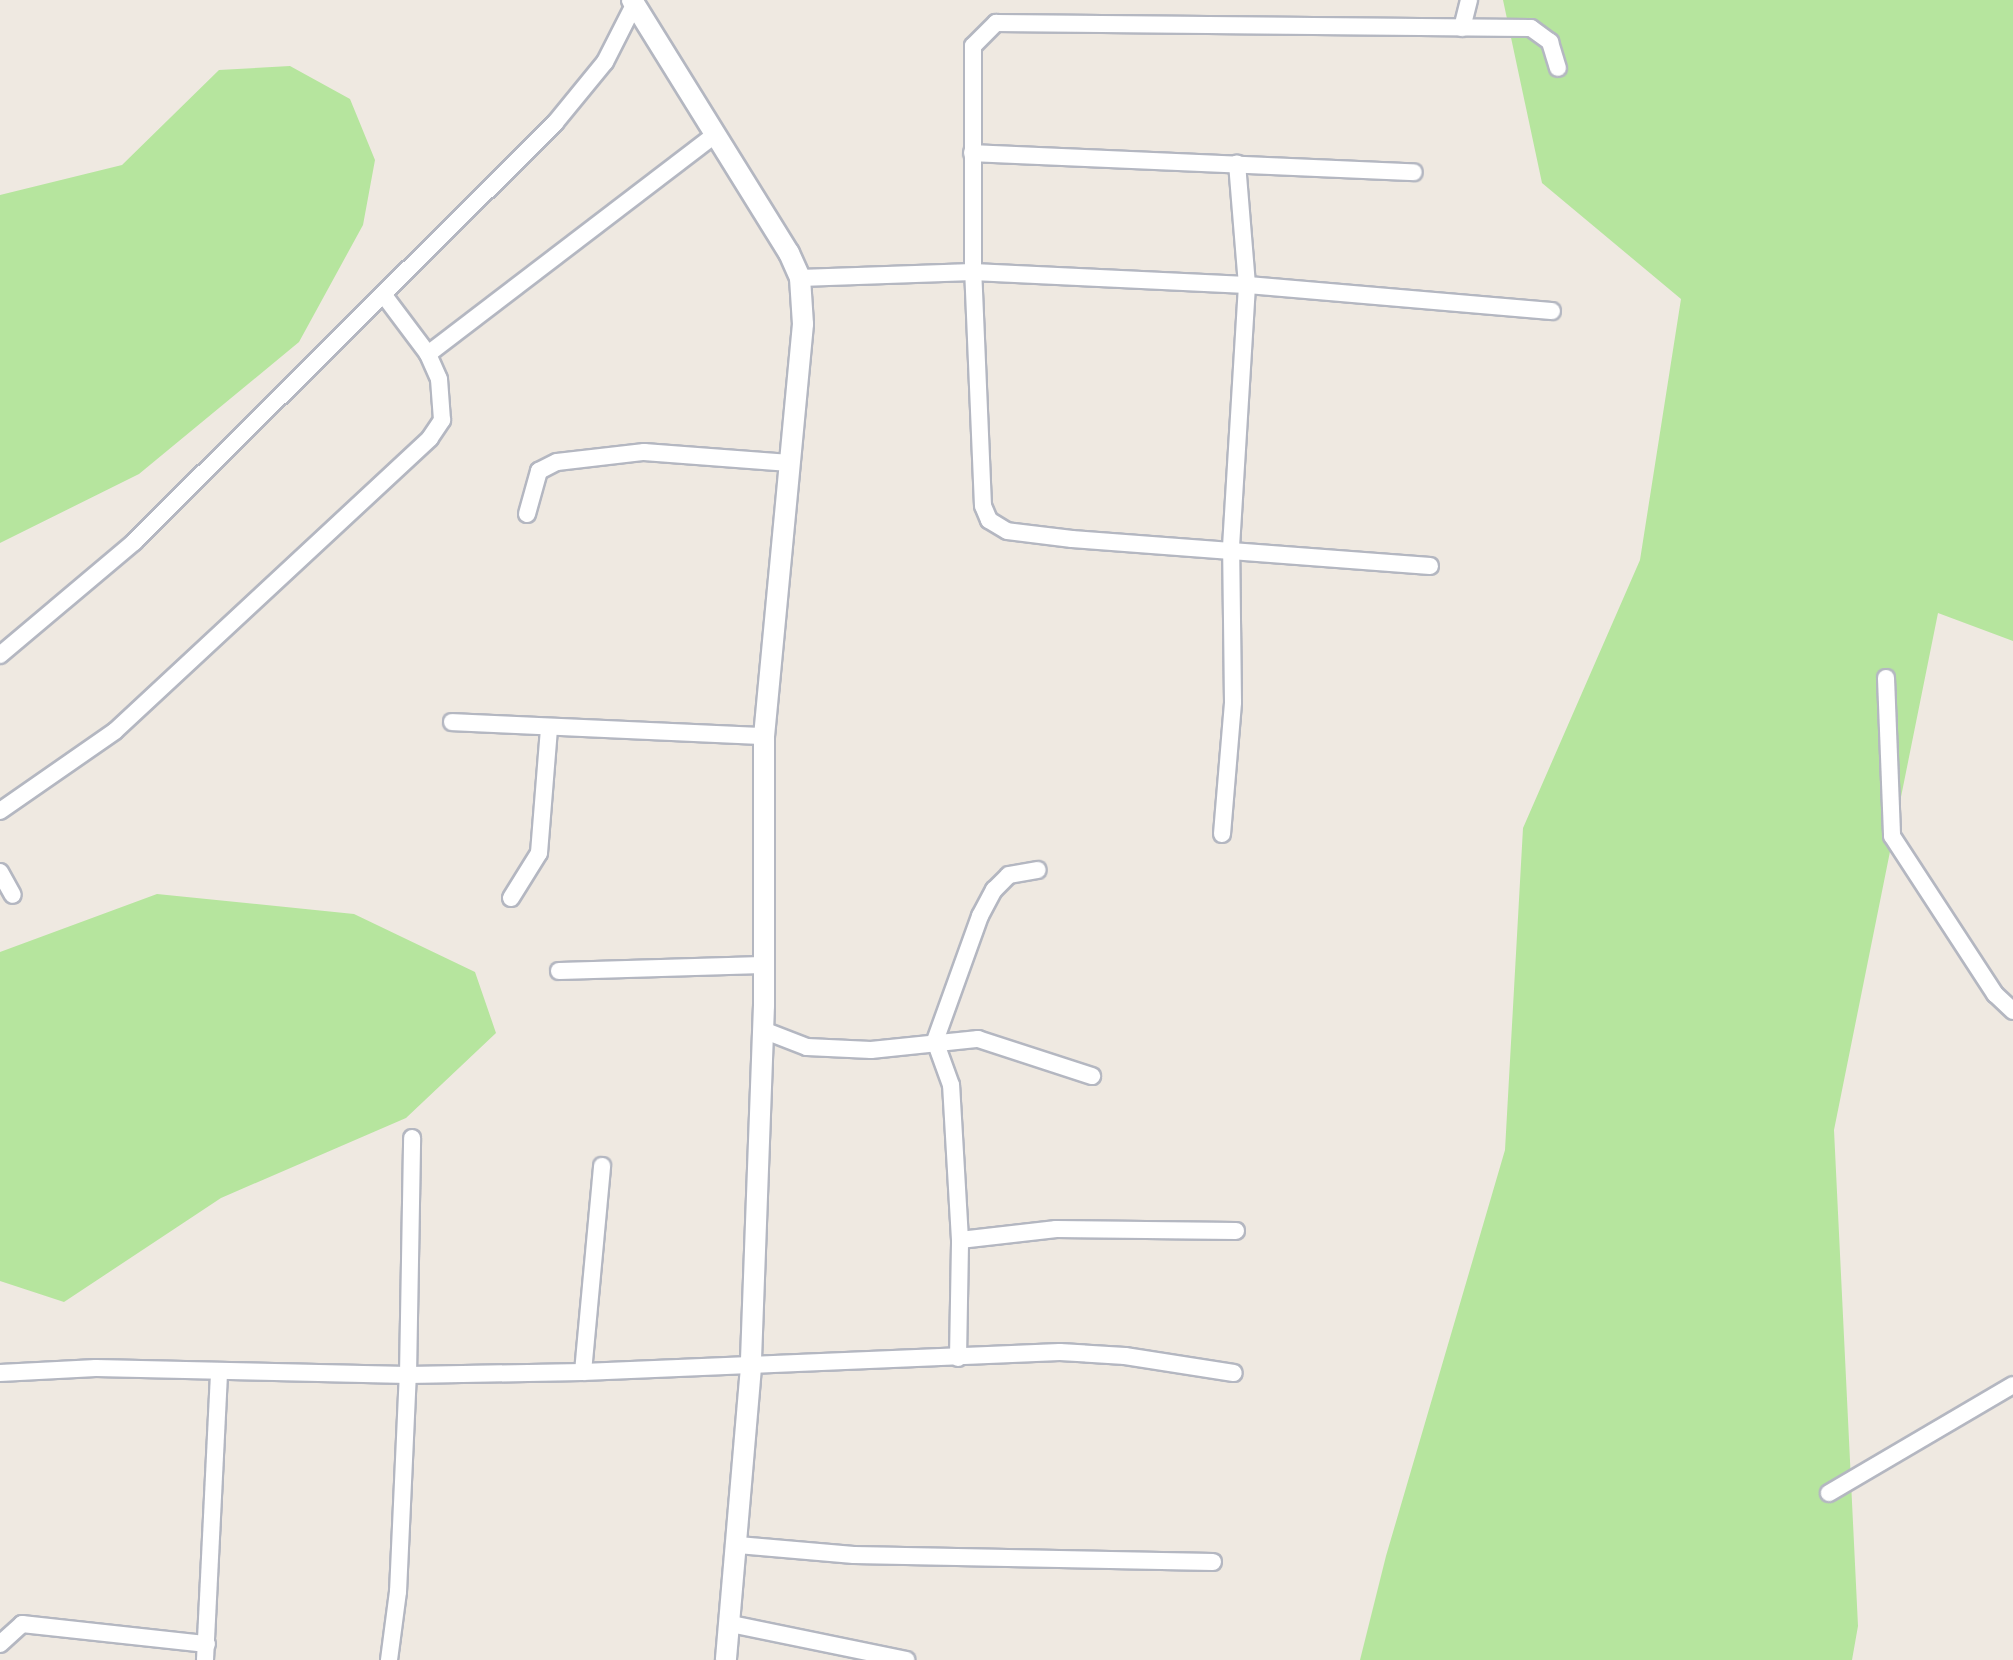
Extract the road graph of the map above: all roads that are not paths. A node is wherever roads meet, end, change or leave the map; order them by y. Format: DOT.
graph roads {
  1 [pos="1469,0"];
  2 [pos="633,2"];
  3 [pos="1462,28"];
  4 [pos="1558,68"];
  5 [pos="716,134"];
  6 [pos="972,153"];
  7 [pos="1237,163"];
  8 [pos="1414,172"];
  9 [pos="973,272"];
  10 [pos="800,278"];
  11 [pos="1247,285"];
  12 [pos="383,294"];
  13 [pos="1552,311"];
  14 [pos="428,354"];
  15 [pos="790,463"];
  16 [pos="527,514"];
  17 [pos="1231,547"];
  18 [pos="1430,566"];
  19 [pos="0,655"];
  20 [pos="1886,678"];
  21 [pos="452,722"];
  22 [pos="549,729"];
  23 [pos="764,736"];
  24 [pos="0,811"];
  25 [pos="1222,834"];
  26 [pos="1038,870"];
  27 [pos="0,872"];
  28 [pos="13,895"];
  29 [pos="511,898"];
  30 [pos="763,965"];
  31 [pos="559,971"];
  32 [pos="2013,1011"];
  33 [pos="763,1030"];
  34 [pos="935,1041"];
  35 [pos="1092,1076"];
  36 [pos="412,1138"];
  37 [pos="602,1166"];
  38 [pos="1236,1231"];
  39 [pos="960,1240"];
  40 [pos="958,1358"];
  41 [pos="751,1367"];
  42 [pos="583,1372"];
  43 [pos="0,1373"];
  44 [pos="219,1373"];
  45 [pos="1234,1373"];
  46 [pos="408,1375"];
  47 [pos="2013,1385"];
  48 [pos="1829,1493"];
  49 [pos="738,1545"];
  50 [pos="1213,1562"];
  51 [pos="731,1624"];
  52 [pos="0,1644"];
  53 [pos="206,1652"];
  54 [pos="389,1660"];
  55 [pos="726,1660"];
  56 [pos="906,1660"];
  1 -- 3 [label="street"];
  2 -- 5 [label="street"];
  2 -- 12 [label="street"];
  3 -- 4 [label="street"];
  3 -- 6 [label="street"];
  5 -- 10 [label="street"];
  5 -- 14 [label="street"];
  6 -- 7 [label="street"];
  6 -- 9 [label="street"];
  7 -- 8 [label="street"];
  7 -- 11 [label="street"];
  9 -- 10 [label="street"];
  9 -- 11 [label="street"];
  9 -- 17 [label="street"];
  10 -- 15 [label="street"];
  11 -- 13 [label="street"];
  11 -- 17 [label="street"];
  12 -- 14 [label="street"];
  12 -- 19 [label="street"];
  14 -- 24 [label="street"];
  15 -- 16 [label="street"];
  15 -- 23 [label="street"];
  17 -- 18 [label="street"];
  17 -- 25 [label="street"];
  20 -- 32 [label="street"];
  21 -- 22 [label="street"];
  22 -- 23 [label="street"];
  22 -- 29 [label="street"];
  23 -- 30 [label="street"];
  26 -- 34 [label="street"];
  27 -- 28 [label="street"];
  30 -- 31 [label="street"];
  30 -- 33 [label="street"];
  33 -- 34 [label="street"];
  33 -- 41 [label="street"];
  34 -- 35 [label="street"];
  34 -- 39 [label="street"];
  36 -- 46 [label="street"];
  37 -- 42 [label="street"];
  38 -- 39 [label="street"];
  39 -- 40 [label="street"];
  40 -- 41 [label="street"];
  40 -- 45 [label="street"];
  41 -- 42 [label="street"];
  41 -- 49 [label="street"];
  42 -- 46 [label="street"];
  43 -- 44 [label="street"];
  44 -- 46 [label="street"];
  44 -- 53 [label="street"];
  46 -- 54 [label="street"];
  47 -- 48 [label="street"];
  49 -- 50 [label="street"];
  49 -- 51 [label="street"];
  51 -- 55 [label="street"];
  51 -- 56 [label="street"];
  52 -- 53 [label="street"];
}
